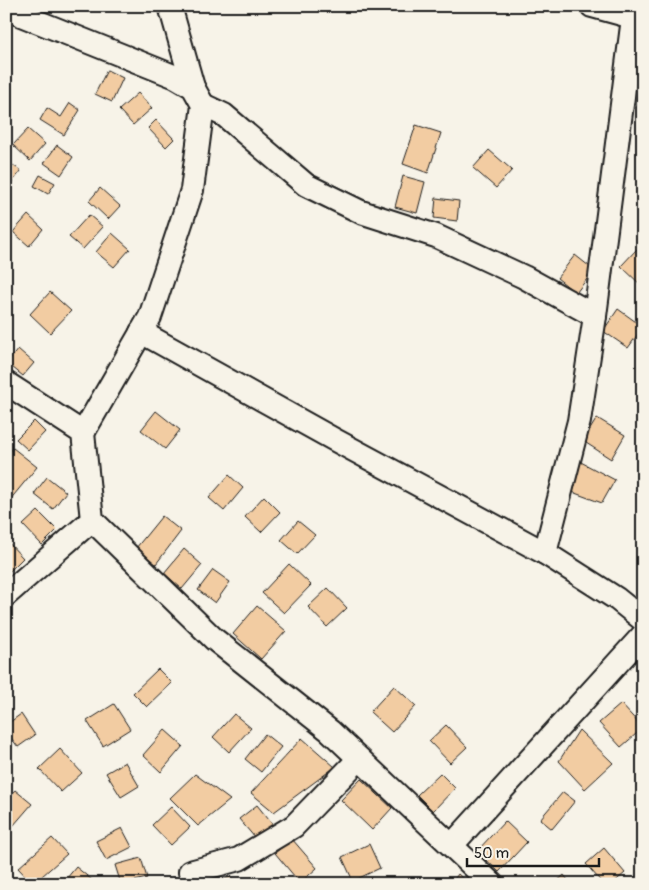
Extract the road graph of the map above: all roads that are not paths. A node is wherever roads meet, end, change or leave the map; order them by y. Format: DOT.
graph roads {
  1 [pos="170,6"];
  2 [pos="592,6"];
  3 [pos="6,9"];
  4 [pos="638,19"];
  5 [pos="198,96"];
  6 [pos="594,316"];
  7 [pos="141,332"];
  8 [pos="6,383"];
  9 [pos="84,433"];
  10 [pos="92,520"];
  11 [pos="545,554"];
  12 [pos="6,595"];
  13 [pos="643,620"];
  14 [pos="643,636"];
  15 [pos="359,759"];
  16 [pos="452,845"];
  17 [pos="190,872"];
  18 [pos="492,884"];
  1 -- 5 [label="street"];
  2 -- 4 [label="street"];
  3 -- 5 [label="street"];
  4 -- 6 [label="street"];
  5 -- 6 [label="street"];
  5 -- 7 [label="street"];
  6 -- 11 [label="street"];
  7 -- 9 [label="street"];
  7 -- 11 [label="street"];
  8 -- 9 [label="street"];
  9 -- 10 [label="street"];
  10 -- 12 [label="street"];
  10 -- 15 [label="street"];
  11 -- 13 [label="street"];
  14 -- 16 [label="street"];
  15 -- 16 [label="street"];
  15 -- 17 [label="street"];
  16 -- 18 [label="street"];
}
